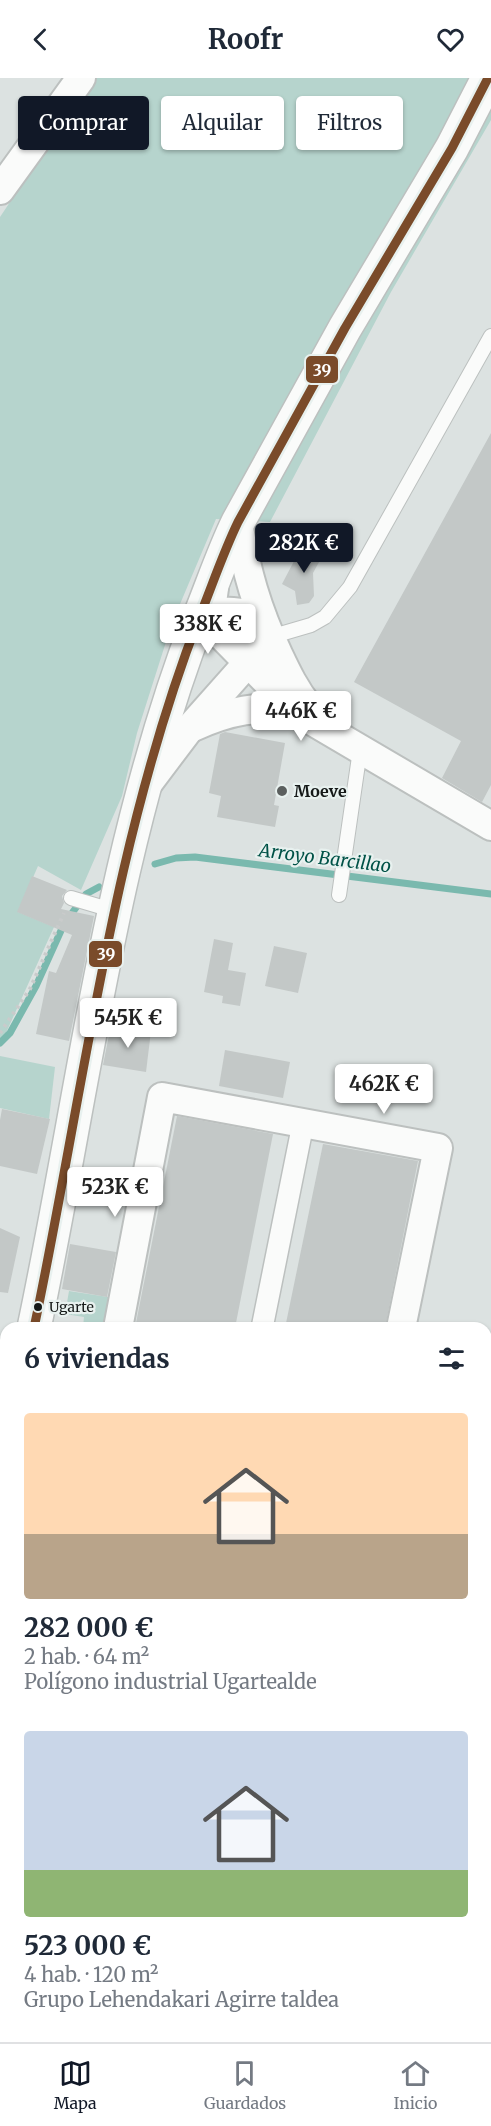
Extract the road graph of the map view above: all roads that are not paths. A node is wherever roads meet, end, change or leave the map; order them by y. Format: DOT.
graph roads {
  1 [pos="81,78"];
  2 [pos="488,78"];
  3 [pos="0,190"];
  4 [pos="491,336"];
  5 [pos="231,535"];
  6 [pos="210,617"];
  7 [pos="266,627"];
  8 [pos="249,663"];
  9 [pos="175,687"];
  10 [pos="297,712"];
  11 [pos="189,729"];
  12 [pos="330,733"];
  13 [pos="360,750"];
  14 [pos="143,791"];
  15 [pos="491,826"];
  16 [pos="339,895"];
  17 [pos="71,898"];
  18 [pos="102,907"];
  19 [pos="303,1124"];
  20 [pos="35,1322"];
  21 [pos="119,1322"];
  22 [pos="263,1322"];
  23 [pos="402,1322"];
  1 -- 3 [label="street"];
  2 -- 5 [label="street"];
  4 -- 7 [label="lane"];
  5 -- 6 [label="street"];
  5 -- 7 [label="street"];
  5 -- 9 [label="street"];
  6 -- 7 [label="street"];
  6 -- 8 [label="street"];
  6 -- 9 [label="street"];
  7 -- 8 [label="street"];
  7 -- 12 [label="street"];
  8 -- 10 [label="street"];
  8 -- 11 [label="street"];
  9 -- 14 [label="street"];
  10 -- 11 [label="street"];
  10 -- 12 [label="street"];
  11 -- 14 [label="street"];
  12 -- 13 [label="street"];
  13 -- 15 [label="street"];
  13 -- 16 [label="lane"];
  14 -- 18 [label="street"];
  17 -- 18 [label="lane"];
  18 -- 20 [label="street"];
  19 -- 21 [label="street"];
  19 -- 22 [label="street"];
  19 -- 23 [label="street"];
}
